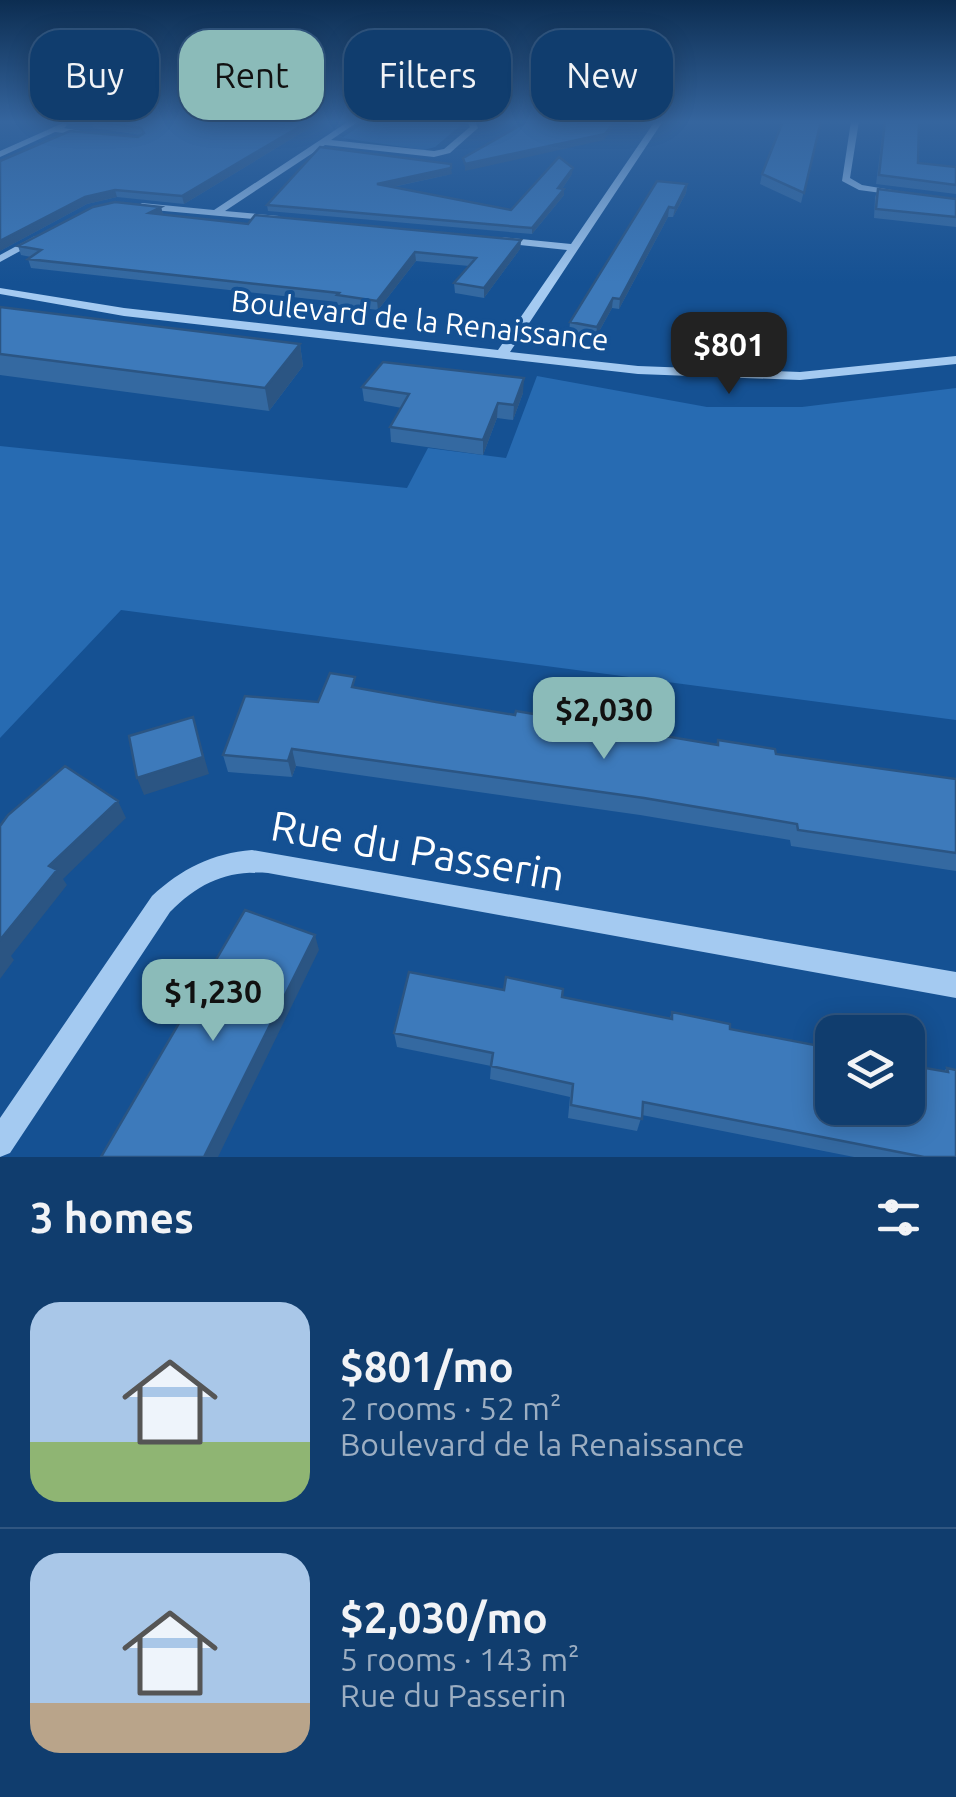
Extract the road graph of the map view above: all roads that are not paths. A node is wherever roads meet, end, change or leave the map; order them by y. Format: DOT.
graph roads {
  1 [pos="272,175"];
  2 [pos="623,175"];
  3 [pos="847,175"];
  4 [pos="922,197"];
  5 [pos="128,204"];
  6 [pos="215,212"];
  7 [pos="294,220"];
  8 [pos="52,231"];
  9 [pos="491,239"];
  10 [pos="573,247"];
  11 [pos="0,259"];
  12 [pos="0,290"];
  13 [pos="501,355"];
  14 [pos="956,360"];
  15 [pos="956,985"];
  16 [pos="0,1142"];
  1 -- 6 [label="street"];
  2 -- 10 [label="street"];
  3 -- 4 [label="street"];
  5 -- 6 [label="street"];
  6 -- 7 [label="street"];
  8 -- 11 [label="street"];
  9 -- 10 [label="street"];
  10 -- 13 [label="street"];
  12 -- 13 [label="street, Boulevard de la Renaissance"];
  13 -- 14 [label="street, Boulevard de la Renaissance"];
  15 -- 16 [label="street, Rue du Passerin"];
}
